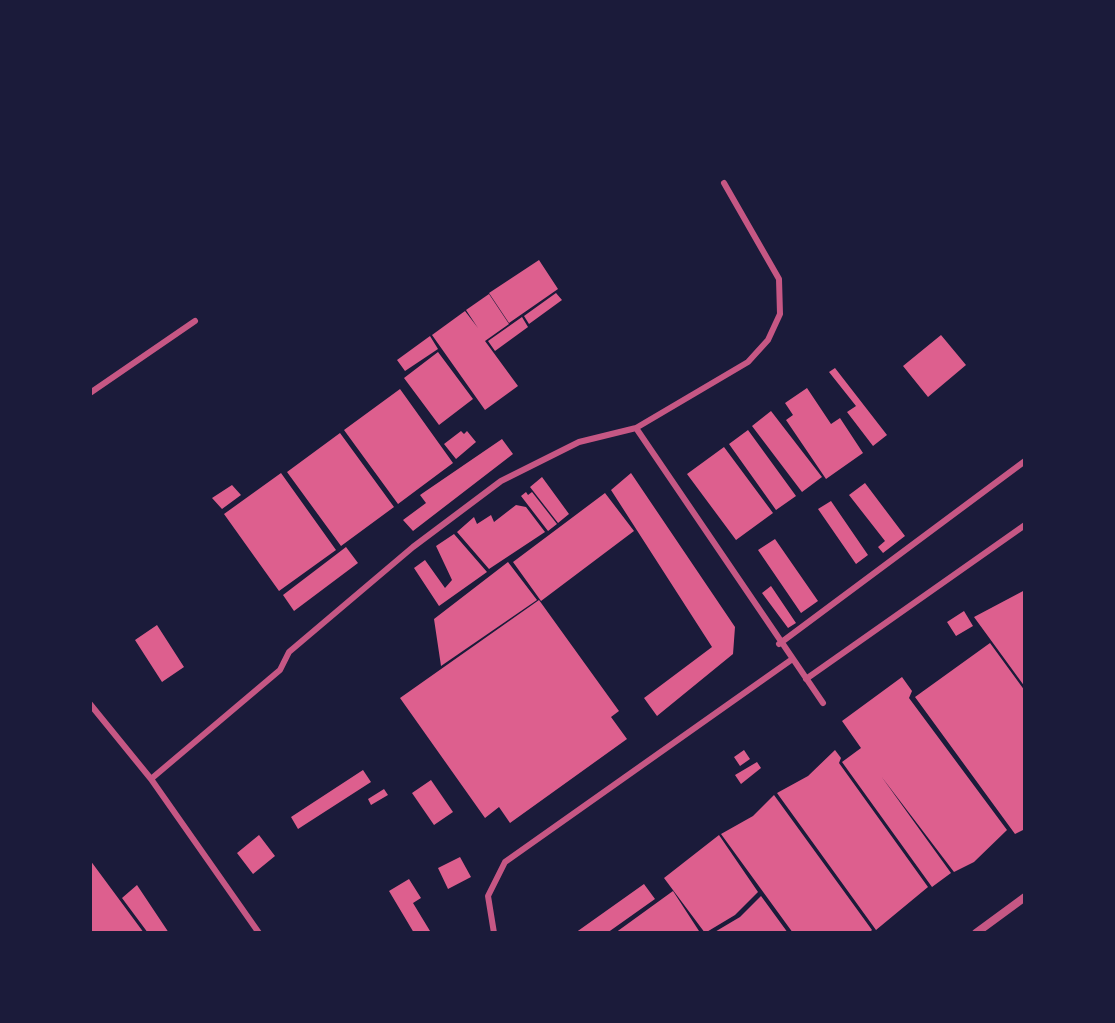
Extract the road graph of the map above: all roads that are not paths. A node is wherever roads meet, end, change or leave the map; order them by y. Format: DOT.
graph roads {
  1 [pos="724,183"];
  2 [pos="195,321"];
  3 [pos="90,393"];
  4 [pos="636,428"];
  5 [pos="1025,461"];
  6 [pos="1025,525"];
  7 [pos="779,644"];
  8 [pos="791,660"];
  9 [pos="806,679"];
  10 [pos="823,703"];
  11 [pos="90,704"];
  12 [pos="151,779"];
  13 [pos="1025,897"];
  14 [pos="259,933"];
  15 [pos="494,933"];
  16 [pos="976,933"];
  1 -- 4 [label="lane"];
  2 -- 3 [label="lane"];
  4 -- 7 [label="lane"];
  4 -- 12 [label="lane"];
  5 -- 7 [label="lane"];
  6 -- 9 [label="lane"];
  7 -- 8 [label="lane"];
  8 -- 9 [label="lane"];
  8 -- 15 [label="lane"];
  9 -- 10 [label="lane"];
  11 -- 12 [label="lane"];
  12 -- 14 [label="lane"];
  13 -- 16 [label="street"];
}
